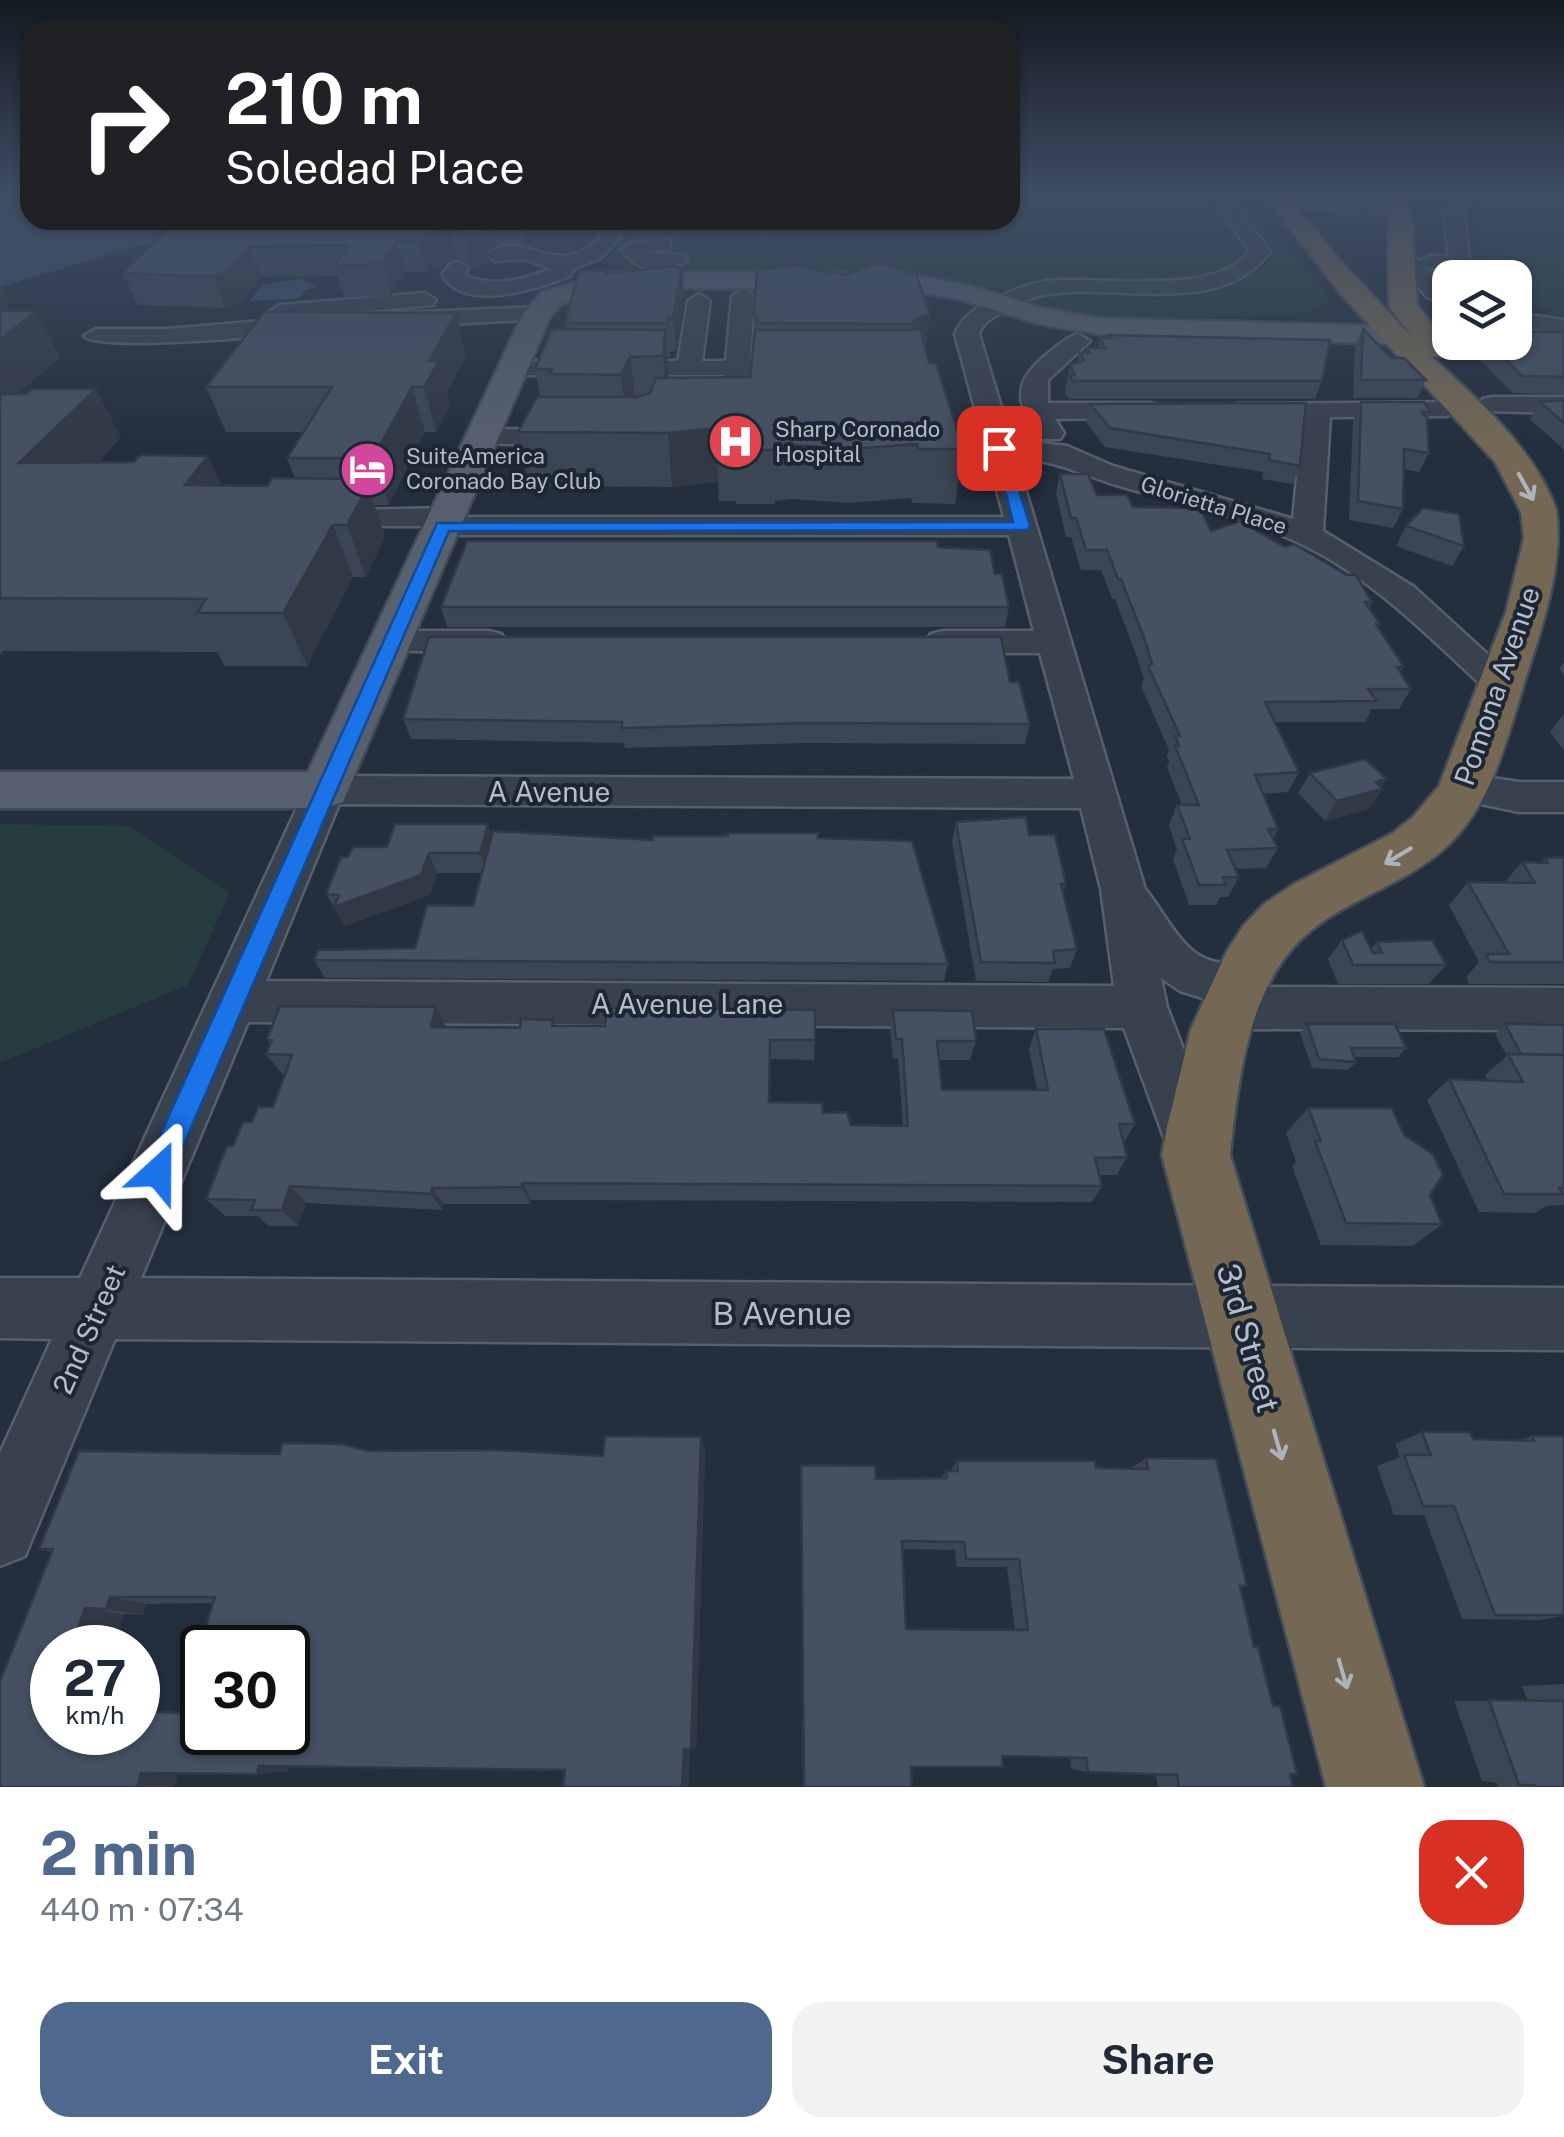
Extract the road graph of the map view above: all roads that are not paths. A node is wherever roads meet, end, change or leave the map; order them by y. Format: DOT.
graph roads {
  1 [pos="456,278"];
  2 [pos="555,278"];
  3 [pos="580,278"];
  4 [pos="643,278"];
  5 [pos="655,278"];
  6 [pos="1221,278"];
  7 [pos="1345,278"];
  8 [pos="1402,278"];
  9 [pos="591,285"];
  10 [pos="491,290"];
  11 [pos="744,296"];
  12 [pos="1363,300"];
  13 [pos="539,301"];
  14 [pos="699,301"];
  15 [pos="1001,304"];
  16 [pos="162,319"];
  17 [pos="1532,323"];
  18 [pos="1564,328"];
  19 [pos="1247,329"];
  20 [pos="1532,331"];
  21 [pos="1422,334"];
  22 [pos="96,336"];
  23 [pos="1078,341"];
  24 [pos="831,361"];
  25 [pos="513,368"];
  26 [pos="689,368"];
  27 [pos="740,368"];
  28 [pos="1492,405"];
  29 [pos="1564,405"];
  30 [pos="1447,408"];
  31 [pos="1218,410"];
  32 [pos="1317,410"];
  33 [pos="717,411"];
  34 [pos="1036,411"];
  35 [pos="1178,411"];
  36 [pos="483,437"];
  37 [pos="604,438"];
  38 [pos="988,443"];
  39 [pos="1056,452"];
  40 [pos="1552,467"];
  41 [pos="280,516"];
  42 [pos="445,522"];
  43 [pos="1022,526"];
  44 [pos="1307,535"];
  45 [pos="391,642"];
  46 [pos="526,642"];
  47 [pos="918,642"];
  48 [pos="1054,642"];
  49 [pos="1501,682"];
  50 [pos="1466,788"];
  51 [pos="0,790"];
  52 [pos="325,790"];
  53 [pos="1098,794"];
  54 [pos="1564,798"];
  55 [pos="1122,889"];
  56 [pos="1237,994"];
  57 [pos="232,1001"];
  58 [pos="1142,1007"];
  59 [pos="1564,1009"];
  60 [pos="1196,1155"];
  61 [pos="0,1308"];
  62 [pos="98,1308"];
  63 [pos="1242,1317"];
  64 [pos="1564,1319"];
  65 [pos="0,1531"];
  66 [pos="1374,1787"];
  1 -- 10 [label="street"];
  2 -- 13 [label="street"];
  3 -- 9 [label="street"];
  4 -- 9 [label="main road"];
  5 -- 15 [label="main road"];
  6 -- 15 [label="street"];
  7 -- 12 [label="highway"];
  8 -- 21 [label="highway"];
  9 -- 13 [label="main road"];
  10 -- 13 [label="street"];
  10 -- 16 [label="street"];
  11 -- 27 [label="street"];
  12 -- 19 [label="main road"];
  12 -- 21 [label="highway"];
  13 -- 22 [label="street"];
  13 -- 25 [label="main road, 2nd Street"];
  14 -- 26 [label="street"];
  15 -- 19 [label="main road"];
  15 -- 38 [label="street, 3rd Street"];
  17 -- 18 [label="street"];
  18 -- 20 [label="street"];
  19 -- 21 [label="main road"];
  21 -- 28 [label="highway"];
  21 -- 49 [label="highway, Pomona Avenue, one-way"];
  23 -- 34 [label="street"];
  24 -- 27 [label="street"];
  25 -- 26 [label="street"];
  25 -- 36 [label="main road, 2nd Street"];
  26 -- 27 [label="street"];
  27 -- 33 [label="street"];
  28 -- 29 [label="street"];
  28 -- 40 [label="highway"];
  30 -- 32 [label="street"];
  31 -- 32 [label="street"];
  32 -- 44 [label="street"];
  34 -- 35 [label="street"];
  34 -- 39 [label="street"];
  36 -- 37 [label="street"];
  36 -- 42 [label="main road, 2nd Street"];
  38 -- 39 [label="street, Glorietta Place"];
  38 -- 43 [label="street, 3rd Street"];
  39 -- 44 [label="street, Glorietta Place"];
  41 -- 42 [label="street"];
  42 -- 43 [label="street"];
  42 -- 45 [label="main road, 2nd Street"];
  43 -- 48 [label="street, 3rd Street"];
  44 -- 49 [label="street, Glorietta Place"];
  45 -- 46 [label="street"];
  45 -- 52 [label="main road, 2nd Street"];
  47 -- 48 [label="street"];
  48 -- 53 [label="street, 3rd Street"];
  49 -- 50 [label="highway, Pomona Avenue"];
  50 -- 54 [label="street"];
  50 -- 56 [label="highway, Pomona Avenue, one-way"];
  51 -- 52 [label="main road, A Avenue"];
  52 -- 53 [label="street, A Avenue"];
  52 -- 57 [label="street, 2nd Street"];
  53 -- 55 [label="street, 3rd Street"];
  55 -- 56 [label="street, 3rd Street"];
  55 -- 58 [label="street, 3rd Street"];
  56 -- 59 [label="street, 3rd Street"];
  56 -- 60 [label="highway, Pomona Avenue"];
  57 -- 58 [label="street, A Avenue Lane"];
  57 -- 62 [label="street, 2nd Street"];
  58 -- 60 [label="street, 3rd Street"];
  60 -- 63 [label="highway, 3rd Street"];
  61 -- 62 [label="street, B Avenue"];
  62 -- 63 [label="street, B Avenue"];
  62 -- 65 [label="street, 2nd Street"];
  63 -- 64 [label="street, B Avenue"];
  63 -- 66 [label="highway, 3rd Street, one-way"];
}
